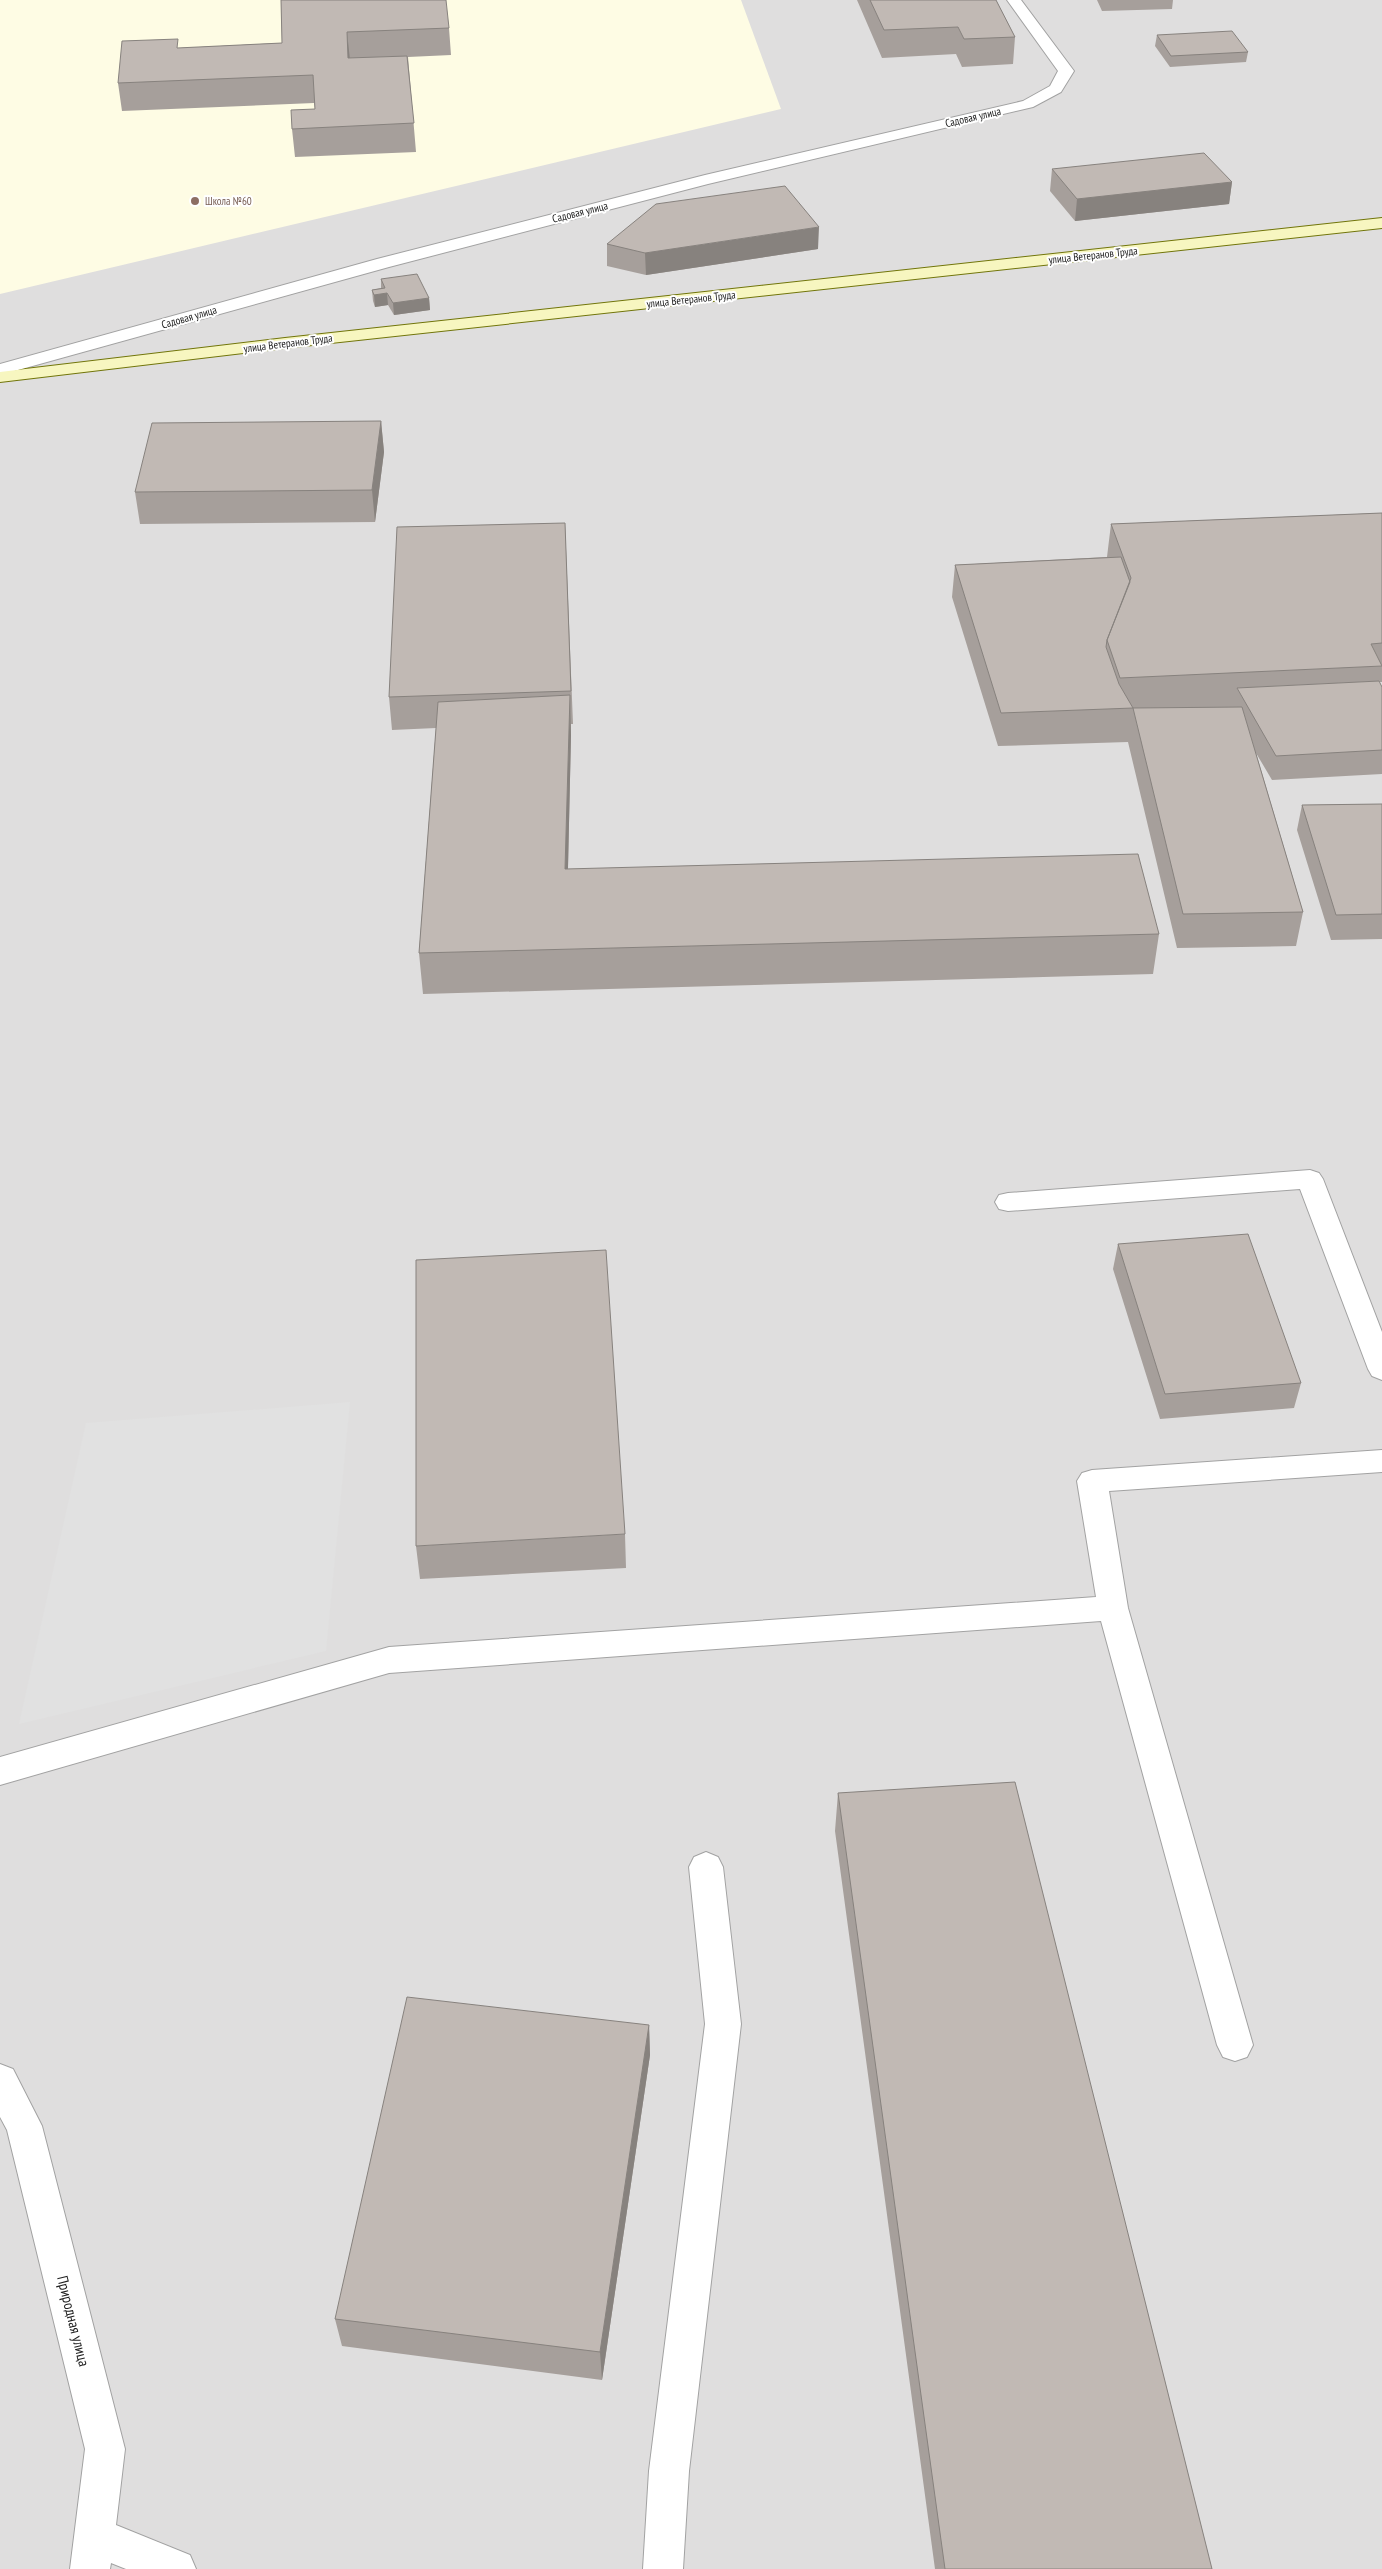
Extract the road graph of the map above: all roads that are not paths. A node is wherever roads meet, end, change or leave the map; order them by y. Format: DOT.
graph roads {
  1 [pos="1014,0"];
  2 [pos="1382,223"];
  3 [pos="0,370"];
  4 [pos="0,377"];
  5 [pos="1008,1202"];
  6 [pos="1382,1369"];
  7 [pos="1382,1461"];
  8 [pos="1113,1608"];
  9 [pos="0,1771"];
  10 [pos="706,1868"];
  11 [pos="1236,2045"];
  12 [pos="0,2081"];
  13 [pos="92,2552"];
  14 [pos="176,2569"];
  15 [pos="663,2569"];
  1 -- 3 [label="street, Садовая улица"];
  2 -- 4 [label="street, улица Ветеранов Труда"];
  5 -- 6 [label="street"];
  7 -- 8 [label="street"];
  8 -- 9 [label="street"];
  8 -- 11 [label="street"];
  10 -- 15 [label="street"];
  12 -- 13 [label="street, Природная улица"];
  13 -- 14 [label="street"];
}
